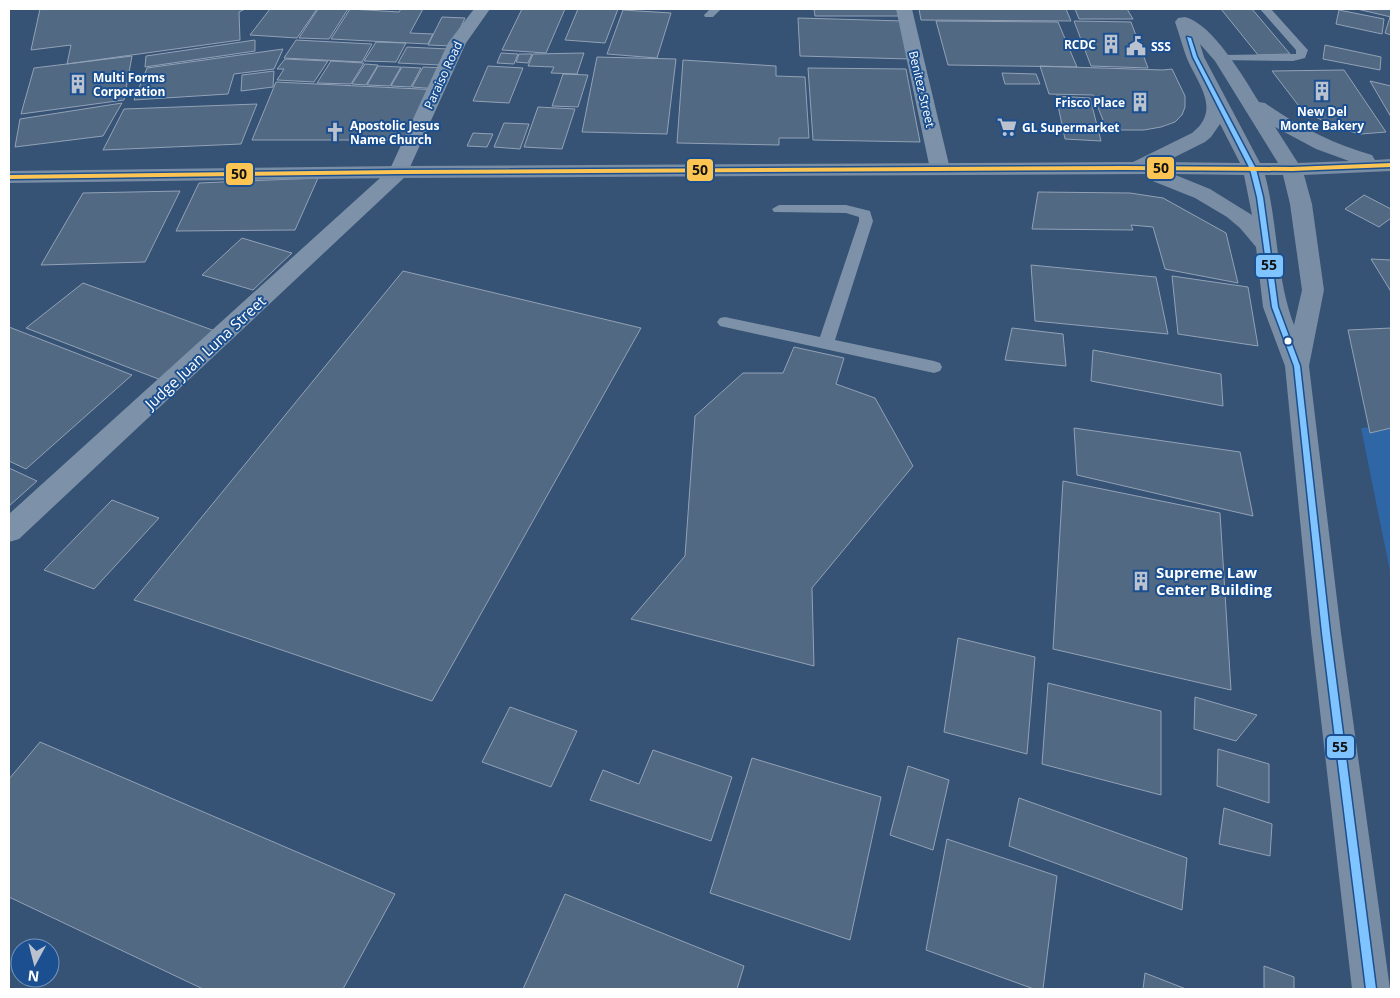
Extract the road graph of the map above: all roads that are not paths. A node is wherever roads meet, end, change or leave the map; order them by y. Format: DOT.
graph roads {
  1 [pos="482,9"];
  2 [pos="904,9"];
  3 [pos="1265,9"];
  4 [pos="1179,15"];
  5 [pos="1222,58"];
  6 [pos="1216,98"];
  7 [pos="1249,101"];
  8 [pos="1391,164"];
  9 [pos="1124,168"];
  10 [pos="940,169"];
  11 [pos="1253,169"];
  12 [pos="1292,169"];
  13 [pos="399,172"];
  14 [pos="9,177"];
  15 [pos="779,209"];
  16 [pos="1266,246"];
  17 [pos="725,322"];
  18 [pos="826,343"];
  19 [pos="1297,366"];
  20 [pos="934,367"];
  21 [pos="9,531"];
  22 [pos="1371,989"];
  1 -- 13 [label="street, Paraiso Road"];
  2 -- 10 [label="street, Benitez Street"];
  3 -- 5 [label="lane"];
  4 -- 5 [label="main road"];
  4 -- 6 [label="main road"];
  5 -- 7 [label="main road"];
  6 -- 9 [label="main road"];
  6 -- 11 [label="main road"];
  7 -- 8 [label="main road"];
  7 -- 12 [label="main road"];
  8 -- 12 [label="main road"];
  9 -- 10 [label="main road"];
  9 -- 11 [label="main road"];
  9 -- 16 [label="main road"];
  10 -- 13 [label="main road"];
  11 -- 12 [label="main road"];
  11 -- 16 [label="main road"];
  12 -- 19 [label="main road"];
  13 -- 14 [label="main road"];
  13 -- 21 [label="street, Judge Juan Luna Street"];
  15 -- 18 [label="lane"];
  16 -- 19 [label="main road"];
  17 -- 18 [label="lane"];
  18 -- 20 [label="lane"];
  19 -- 22 [label="main road"];
}
